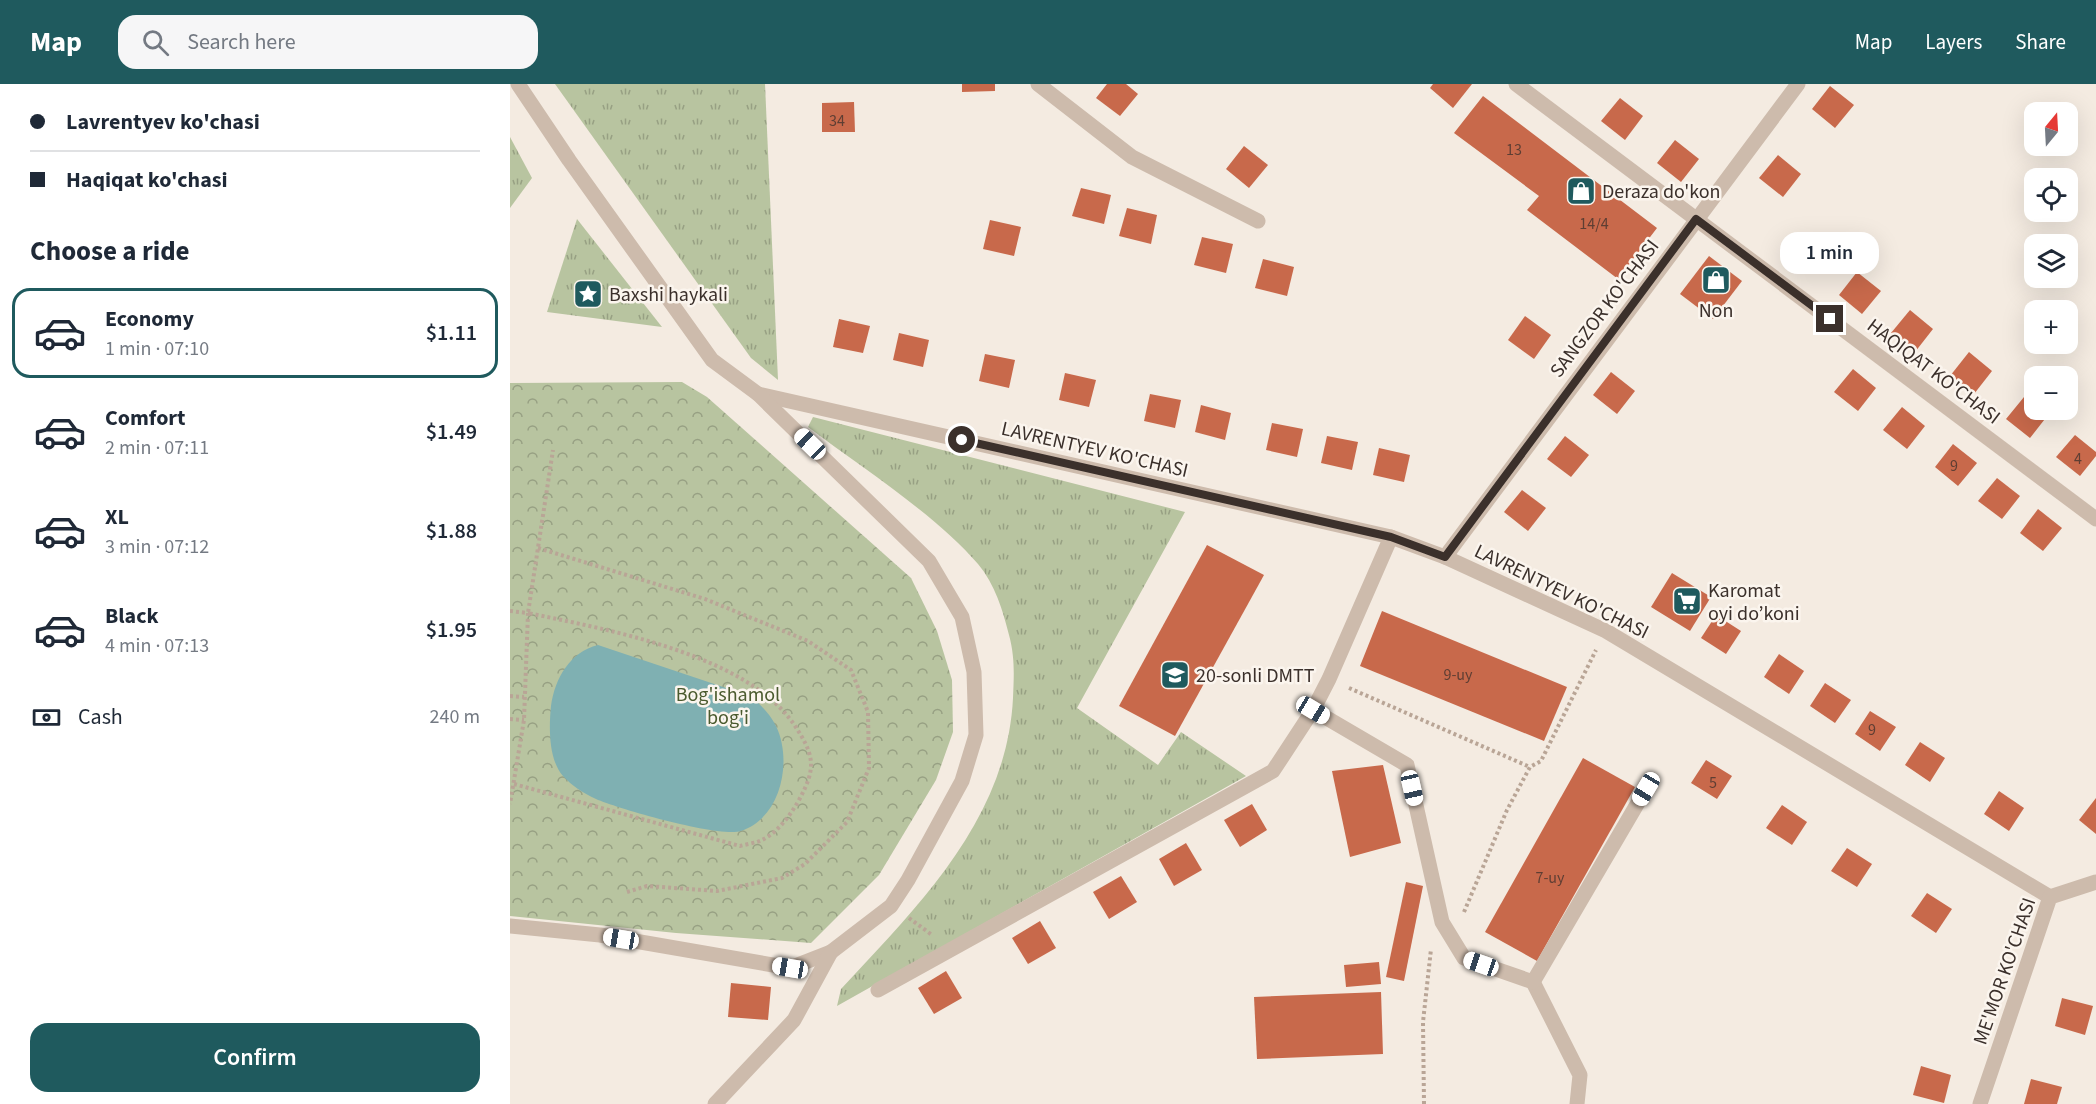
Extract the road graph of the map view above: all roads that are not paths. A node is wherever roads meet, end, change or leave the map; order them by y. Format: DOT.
graph roads {
  1 [pos="518,84"];
  2 [pos="1038,84"];
  3 [pos="1516,84"];
  4 [pos="1797,84"];
  5 [pos="1696,219"];
  6 [pos="1258,221"];
  7 [pos="758,394"];
  8 [pos="2096,519"];
  9 [pos="1391,537"];
  10 [pos="1445,557"];
  11 [pos="1313,710"];
  12 [pos="1646,789"];
  13 [pos="2096,882"];
  14 [pos="2050,897"];
  15 [pos="510,926"];
  16 [pos="831,952"];
  17 [pos="1533,982"];
  18 [pos="878,990"];
  19 [pos="715,1104"];
  20 [pos="1577,1104"];
  21 [pos="1980,1104"];
  1 -- 7 [label="street"];
  2 -- 6 [label="street"];
  3 -- 5 [label="street, HAQIQAT KO'CHASI"];
  4 -- 5 [label="street, SANGZOR KO'CHASI"];
  5 -- 8 [label="street, HAQIQAT KO'CHASI"];
  5 -- 10 [label="street, SANGZOR KO'CHASI"];
  7 -- 9 [label="street, LAVRENTYEV KO'CHASI"];
  7 -- 16 [label="street"];
  9 -- 10 [label="street, LAVRENTYEV KO'CHASI"];
  9 -- 11 [label="street"];
  10 -- 14 [label="street, LAVRENTYEV KO'CHASI"];
  11 -- 17 [label="street"];
  11 -- 18 [label="street"];
  12 -- 17 [label="street"];
  13 -- 14 [label="street, ME'MOR KO'CHASI"];
  14 -- 21 [label="street, ME'MOR KO'CHASI"];
  15 -- 16 [label="street"];
  16 -- 19 [label="street"];
  17 -- 20 [label="street"];
}
